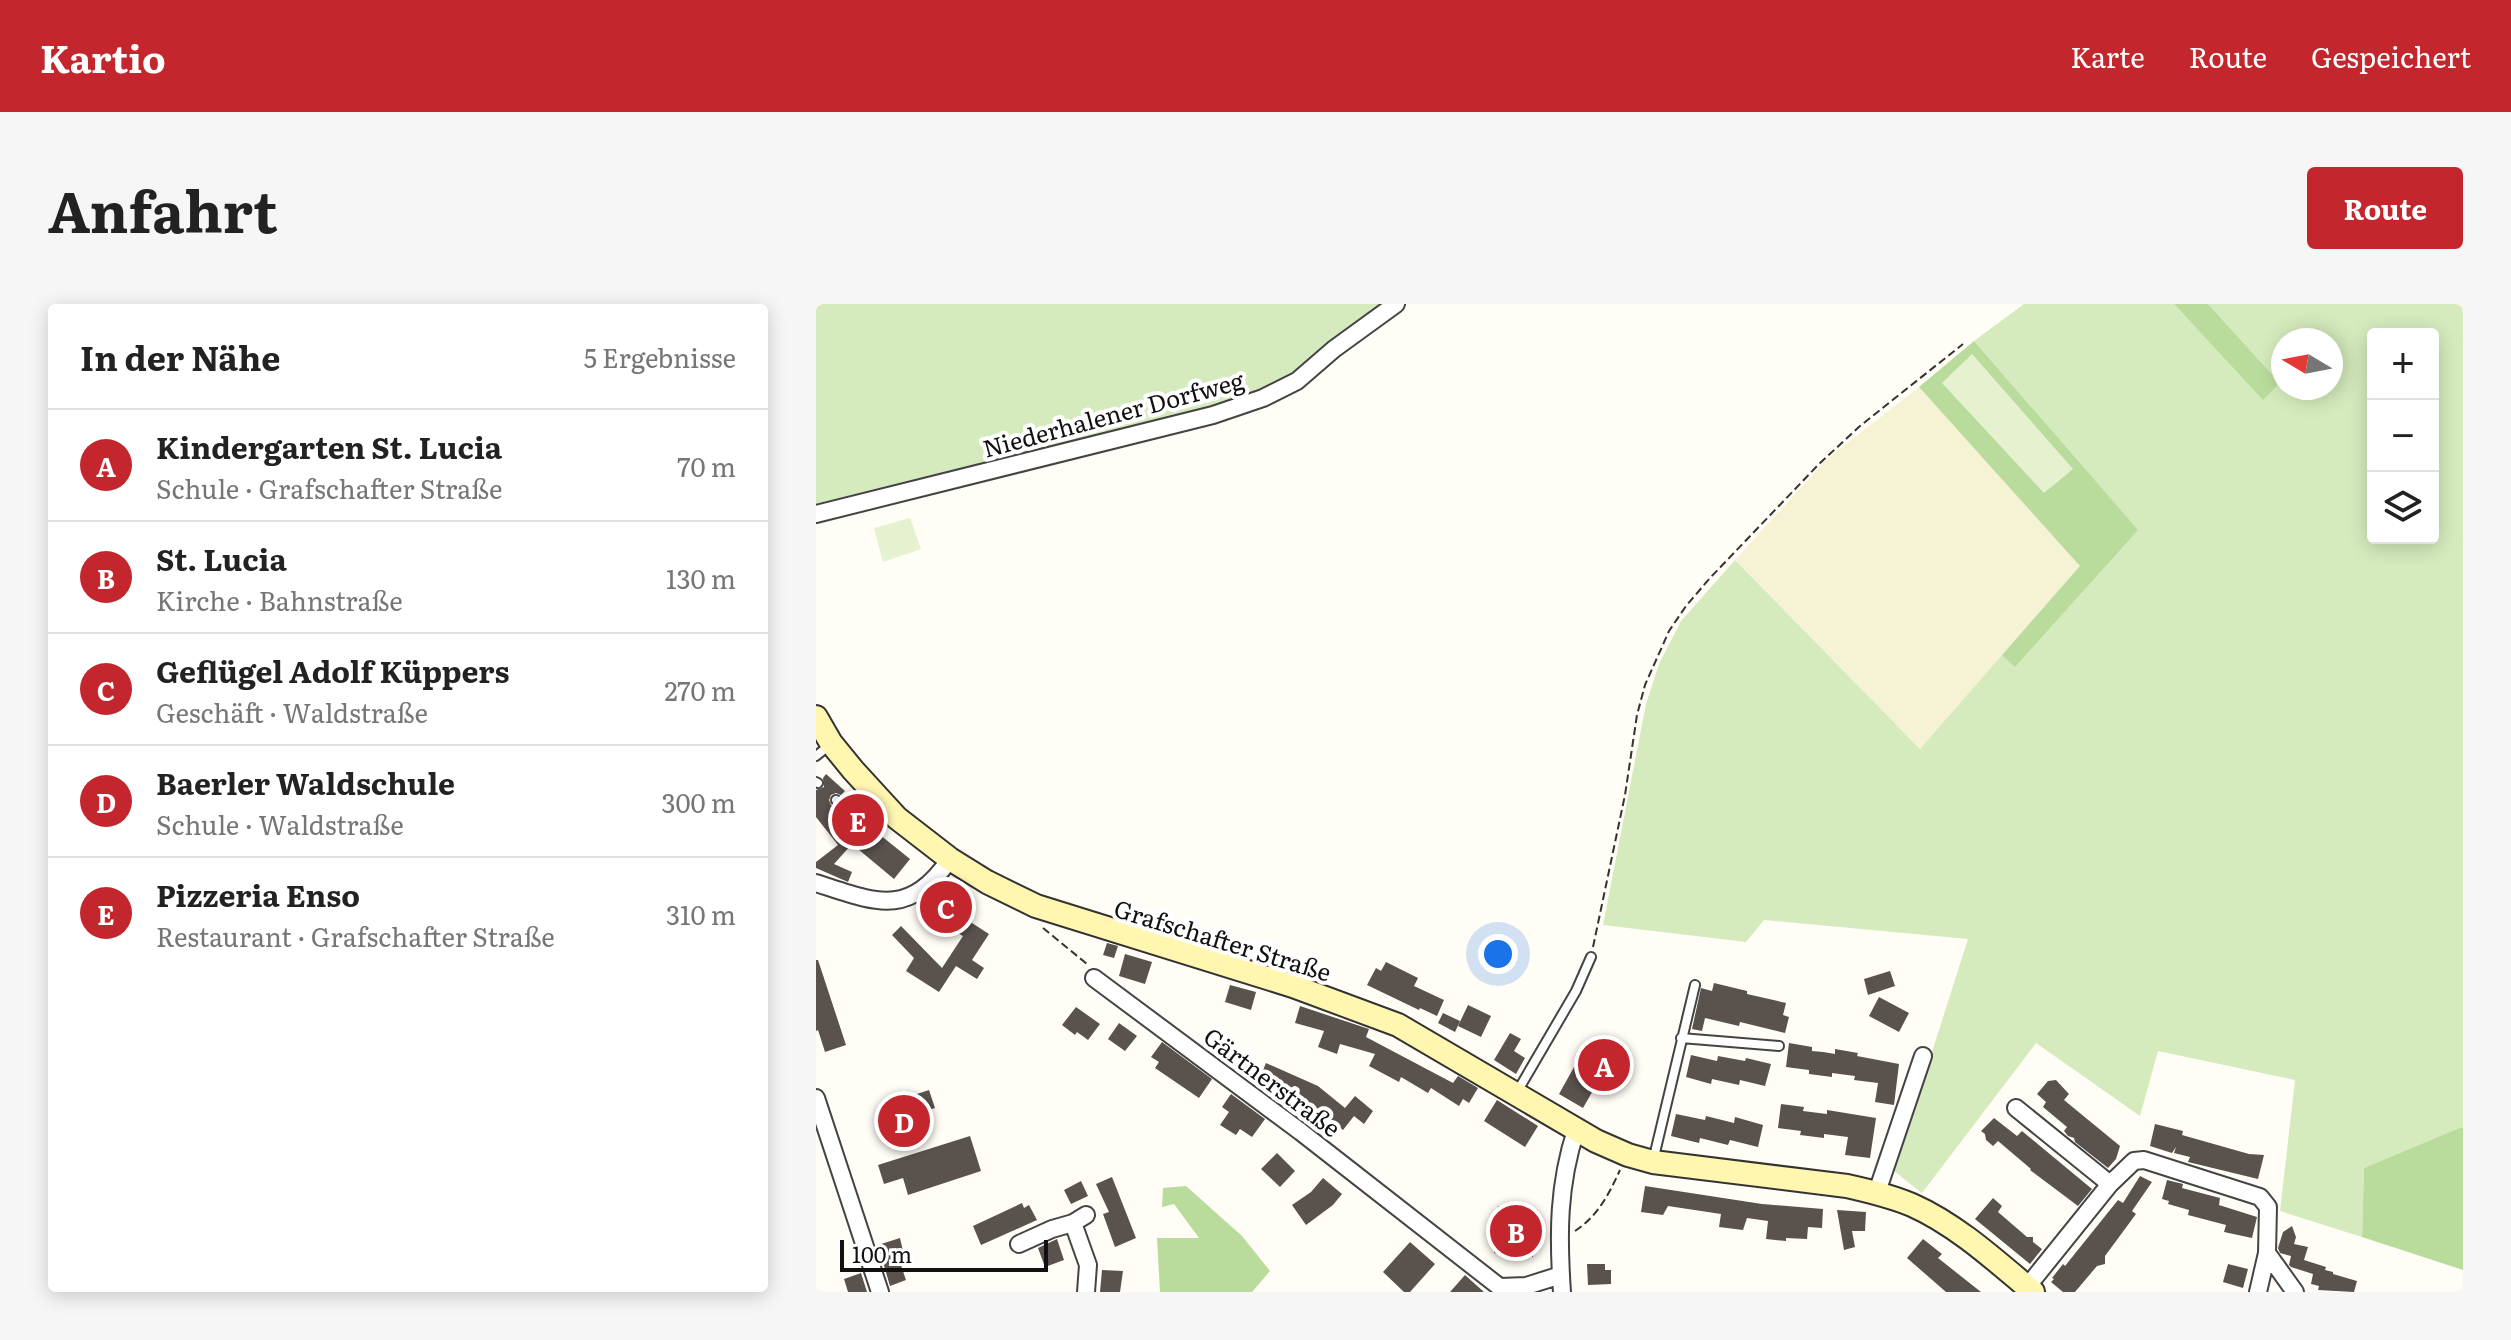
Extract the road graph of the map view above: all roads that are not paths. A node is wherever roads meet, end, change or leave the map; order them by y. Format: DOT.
graph roads {
  1 [pos="1396,304"];
  2 [pos="816,514"];
  3 [pos="816,717"];
  4 [pos="824,750"];
  5 [pos="871,792"];
  6 [pos="836,800"];
  7 [pos="950,859"];
  8 [pos="816,883"];
  9 [pos="1591,957"];
  10 [pos="1094,978"];
  11 [pos="1695,985"];
  12 [pos="1681,1038"];
  13 [pos="1779,1046"];
  14 [pos="1923,1056"];
  15 [pos="1517,1092"];
  16 [pos="816,1098"];
  17 [pos="2016,1108"];
  18 [pos="1576,1130"];
  19 [pos="1653,1162"];
  20 [pos="2110,1184"];
  21 [pos="1877,1192"];
  22 [pos="1019,1244"];
  23 [pos="2267,1253"];
  24 [pos="1562,1283"];
  25 [pos="2030,1289"];
  26 [pos="1503,1290"];
  27 [pos="2290,1290"];
  28 [pos="880,1292"];
  29 [pos="1086,1292"];
  30 [pos="2258,1292"];
  1 -- 2 [label="street, Niederhalener Dorfweg"];
  3 -- 4 [label="main road, Grafschafter Straße"];
  4 -- 5 [label="main road, Grafschafter Straße"];
  5 -- 6 [label="lane"];
  5 -- 7 [label="main road, Grafschafter Straße"];
  7 -- 8 [label="street"];
  7 -- 15 [label="main road, Grafschafter Straße"];
  9 -- 15 [label="lane"];
  10 -- 26 [label="street, Gärtnerstraße"];
  11 -- 12 [label="lane"];
  12 -- 13 [label="lane"];
  12 -- 19 [label="lane"];
  14 -- 21 [label="street"];
  15 -- 18 [label="main road, Grafschafter Straße"];
  16 -- 28 [label="street"];
  17 -- 20 [label="street"];
  18 -- 19 [label="main road, Grafschafter Straße"];
  18 -- 24 [label="street"];
  19 -- 21 [label="main road, Grafschafter Straße"];
  20 -- 23 [label="street"];
  20 -- 25 [label="street"];
  21 -- 25 [label="main road, Grafschafter Straße"];
  22 -- 29 [label="street"];
  23 -- 27 [label="street"];
  23 -- 30 [label="street"];
  24 -- 26 [label="street, Gärtnerstraße"];
}
